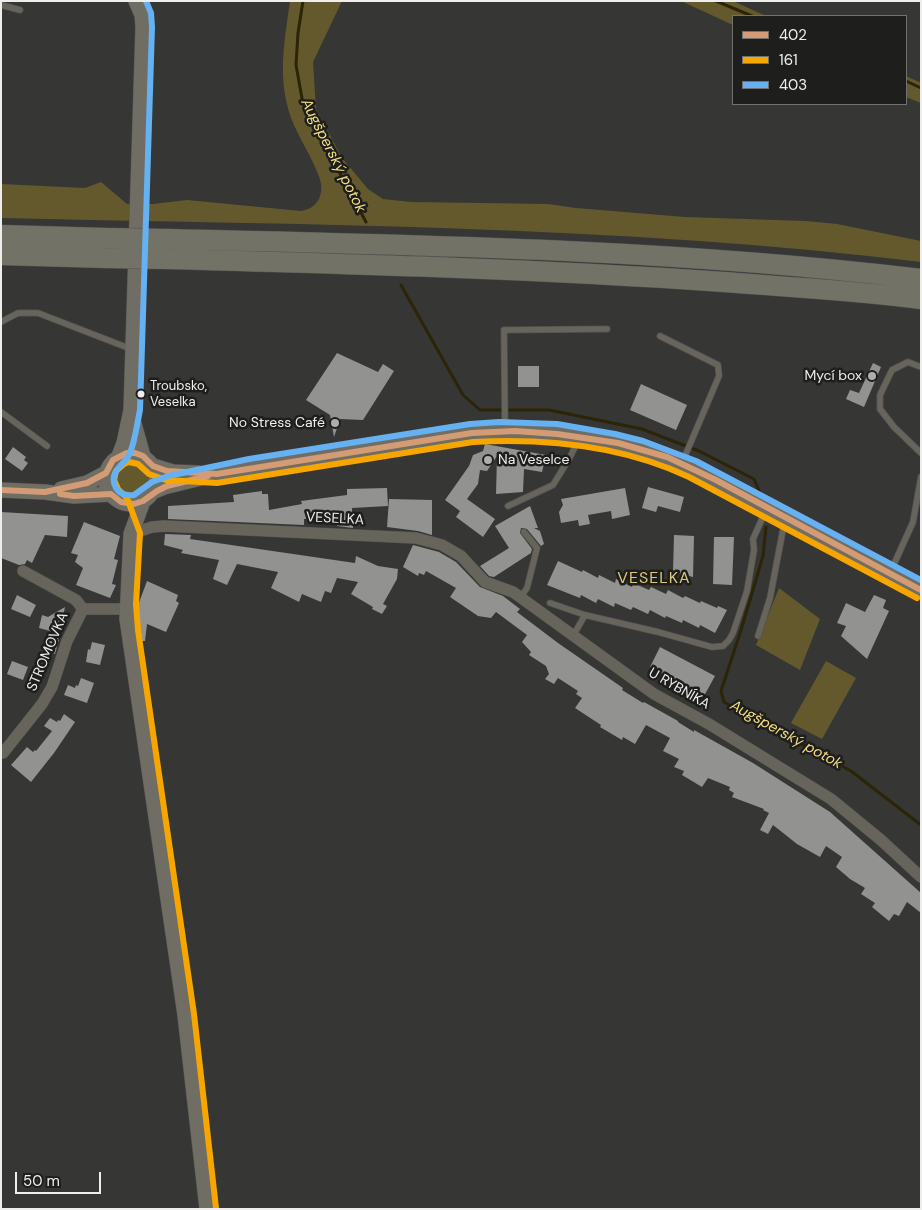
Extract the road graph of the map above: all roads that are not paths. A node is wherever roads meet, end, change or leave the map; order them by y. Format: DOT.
graph roads {
  1 [pos="136,1"];
  2 [pos="1,5"];
  3 [pos="20,10"];
  4 [pos="1,235"];
  5 [pos="1,255"];
  6 [pos="921,279"];
  7 [pos="921,299"];
  8 [pos="1,322"];
  9 [pos="608,328"];
  10 [pos="660,336"];
  11 [pos="131,349"];
  12 [pos="921,367"];
  13 [pos="130,410"];
  14 [pos="1,412"];
  15 [pos="505,424"];
  16 [pos="580,436"];
  17 [pos="47,446"];
  18 [pos="921,453"];
  19 [pos="119,456"];
  20 [pos="684,457"];
  21 [pos="148,461"];
  22 [pos="106,474"];
  23 [pos="217,474"];
  24 [pos="921,477"];
  25 [pos="1,490"];
  26 [pos="45,492"];
  27 [pos="148,497"];
  28 [pos="115,498"];
  29 [pos="508,506"];
  30 [pos="767,508"];
  31 [pos="785,517"];
  32 [pos="524,532"];
  33 [pos="131,534"];
  34 [pos="23,571"];
  35 [pos="890,573"];
  36 [pos="921,590"];
  37 [pos="520,598"];
  38 [pos="550,603"];
  39 [pos="83,609"];
  40 [pos="127,609"];
  41 [pos="585,615"];
  42 [pos="573,636"];
  43 [pos="758,636"];
  44 [pos="3,753"];
  45 [pos="921,876"];
  46 [pos="207,1209"];
  1 -- 11 [label="main road"];
  2 -- 3 [label="lane"];
  4 -- 6 [label="highway, bridge"];
  5 -- 7 [label="highway, bridge"];
  8 -- 11 [label="lane"];
  9 -- 15 [label="lane"];
  10 -- 20 [label="lane"];
  11 -- 13 [label="main road"];
  12 -- 18 [label="lane"];
  13 -- 19 [label="main road"];
  13 -- 21 [label="main road"];
  14 -- 17 [label="lane"];
  15 -- 16 [label="main road"];
  15 -- 23 [label="main road"];
  16 -- 20 [label="main road"];
  16 -- 29 [label="lane"];
  19 -- 21 [label="main road"];
  19 -- 22 [label="main road"];
  20 -- 30 [label="main road"];
  21 -- 23 [label="main road"];
  21 -- 27 [label="main road"];
  22 -- 26 [label="main road"];
  22 -- 28 [label="main road"];
  23 -- 27 [label="main road"];
  24 -- 35 [label="lane"];
  25 -- 26 [label="main road"];
  26 -- 28 [label="main road"];
  27 -- 28 [label="main road"];
  27 -- 33 [label="main road"];
  28 -- 33 [label="main road"];
  30 -- 31 [label="main road"];
  30 -- 41 [label="lane"];
  31 -- 35 [label="main road"];
  31 -- 43 [label="lane"];
  32 -- 37 [label="lane"];
  33 -- 37 [label="street, VESELKA"];
  33 -- 40 [label="main road"];
  34 -- 39 [label="street, STROMOVKA"];
  35 -- 36 [label="main road"];
  37 -- 42 [label="street, U RYBNÍKA"];
  38 -- 41 [label="lane"];
  39 -- 40 [label="street, STROMOVKA"];
  39 -- 44 [label="street, STROMOVKA"];
  40 -- 46 [label="main road"];
  41 -- 42 [label="lane"];
  42 -- 45 [label="street, U RYBNÍKA"];
}
